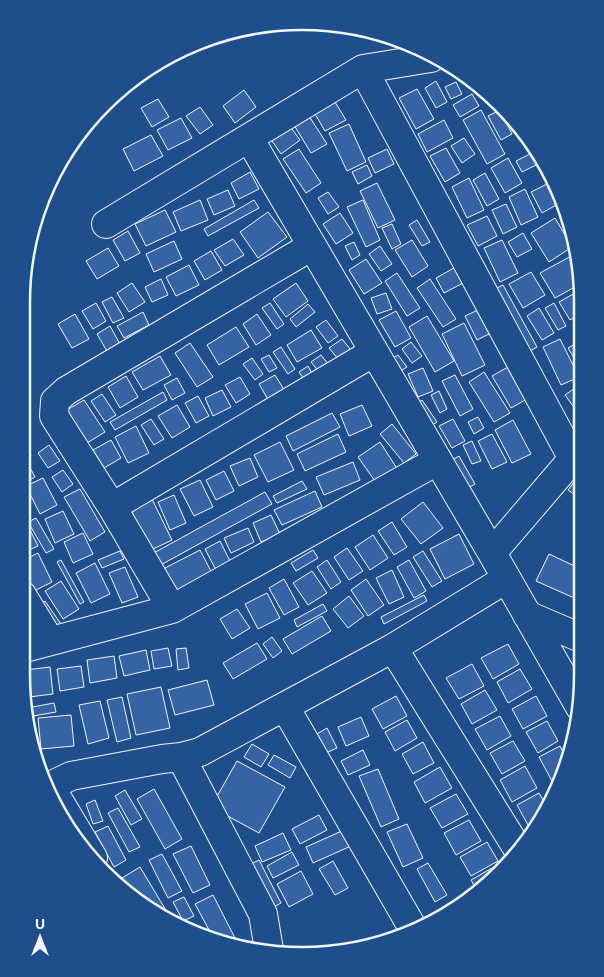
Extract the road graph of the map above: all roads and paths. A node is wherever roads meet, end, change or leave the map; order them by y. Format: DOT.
graph roads {
  1 [pos="424,59"];
  2 [pos="362,69"];
  3 [pos="249,138"];
  4 [pos="106,224"];
  5 [pos="312,246"];
  6 [pos="374,352"];
  7 [pos="574,449"];
  8 [pos="574,457"];
  9 [pos="438,461"];
  10 [pos="112,507"];
  11 [pos="492,553"];
  12 [pos="506,579"];
  13 [pos="30,608"];
  14 [pos="172,609"];
  15 [pos="527,614"];
  16 [pos="574,635"];
  17 [pos="50,641"];
  18 [pos="30,647"];
  19 [pos="393,648"];
  20 [pos="573,695"];
  21 [pos="285,707"];
  22 [pos="181,758"];
  23 [pos="53,784"];
  24 [pos="515,845"];
  25 [pos="410,924"];
  26 [pos="268,945"];
  1 -- 2 [label="street"];
  2 -- 3 [label="street"];
  2 -- 7 [label="street"];
  3 -- 4 [label="street"];
  3 -- 5 [label="street"];
  5 -- 6 [label="street"];
  5 -- 10 [label="street"];
  6 -- 9 [label="street"];
  6 -- 10 [label="street"];
  8 -- 11 [label="street"];
  9 -- 11 [label="street"];
  9 -- 14 [label="street"];
  10 -- 14 [label="street"];
  11 -- 12 [label="street"];
  12 -- 15 [label="street"];
  12 -- 19 [label="street"];
  13 -- 17 [label="street"];
  14 -- 17 [label="street"];
  15 -- 16 [label="street"];
  15 -- 20 [label="street"];
  17 -- 18 [label="street"];
  19 -- 21 [label="street"];
  19 -- 24 [label="street"];
  21 -- 22 [label="street"];
  21 -- 25 [label="street"];
  22 -- 23 [label="street"];
  22 -- 26 [label="street"];
}
